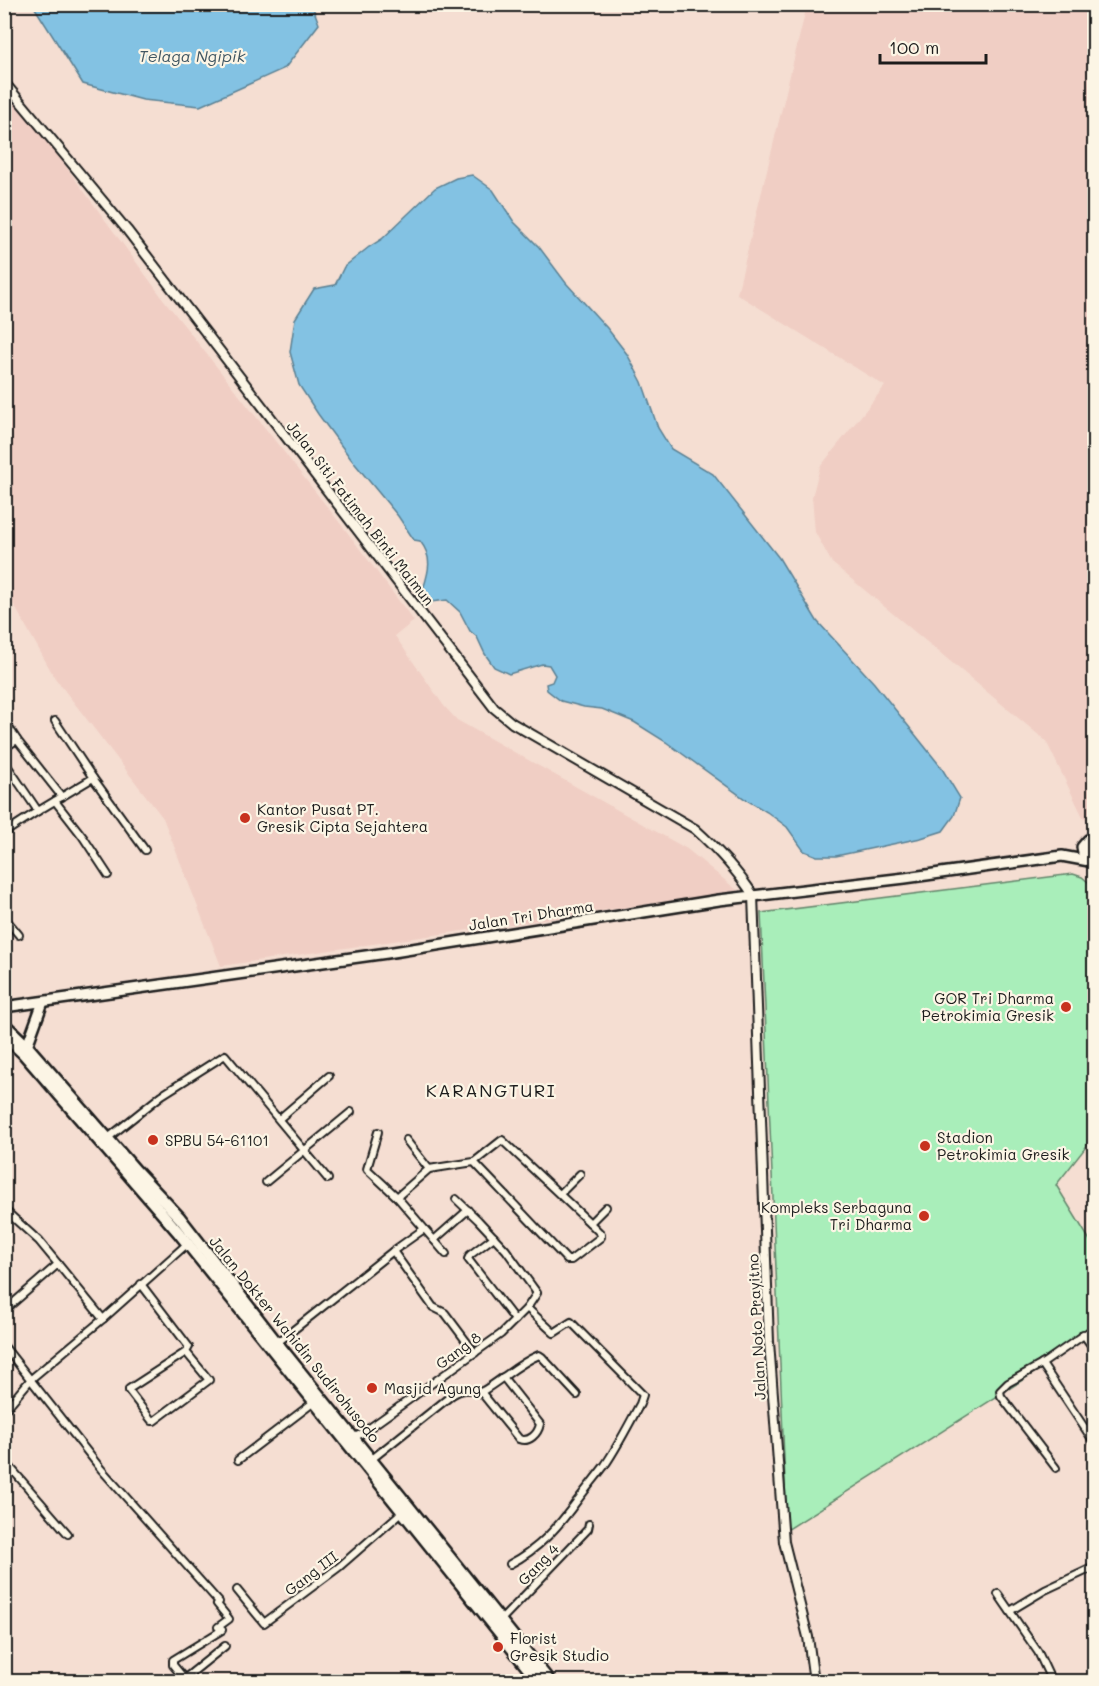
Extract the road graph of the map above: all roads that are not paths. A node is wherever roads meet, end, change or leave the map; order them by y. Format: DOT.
graph roads {
  1 [pos="4,82"];
  2 [pos="4,720"];
  3 [pos="55,721"];
  4 [pos="17,740"];
  5 [pos="4,748"];
  6 [pos="4,761"];
  7 [pos="93,778"];
  8 [pos="62,797"];
  9 [pos="55,801"];
  10 [pos="38,811"];
  11 [pos="4,832"];
  12 [pos="1095,839"];
  13 [pos="1083,844"];
  14 [pos="145,850"];
  15 [pos="1062,856"];
  16 [pos="1093,863"];
  17 [pos="108,876"];
  18 [pos="753,896"];
  19 [pos="4,917"];
  20 [pos="19,935"];
  21 [pos="43,1002"];
  22 [pos="4,1007"];
  23 [pos="4,1024"];
  24 [pos="4,1035"];
  25 [pos="25,1050"];
  26 [pos="329,1076"];
  27 [pos="351,1112"];
  28 [pos="279,1119"];
  29 [pos="378,1132"];
  30 [pos="108,1138"];
  31 [pos="406,1140"];
  32 [pos="305,1150"];
  33 [pos="474,1162"];
  34 [pos="429,1169"];
  35 [pos="580,1174"];
  36 [pos="328,1179"];
  37 [pos="266,1182"];
  38 [pos="560,1194"];
  39 [pos="397,1197"];
  40 [pos="456,1199"];
  41 [pos="606,1207"];
  42 [pos="468,1210"];
  43 [pos="7,1212"];
  44 [pos="590,1223"];
  45 [pos="424,1230"];
  46 [pos="494,1237"];
  47 [pos="434,1240"];
  48 [pos="187,1244"];
  49 [pos="393,1251"];
  50 [pos="446,1254"];
  51 [pos="58,1264"];
  52 [pos="141,1284"];
  53 [pos="526,1308"];
  54 [pos="4,1311"];
  55 [pos="103,1319"];
  56 [pos="515,1320"];
  57 [pos="1095,1328"];
  58 [pos="1083,1334"];
  59 [pos="277,1342"];
  60 [pos="4,1346"];
  61 [pos="1095,1349"];
  62 [pos="186,1352"];
  63 [pos="475,1353"];
  64 [pos="1042,1364"];
  65 [pos="503,1377"];
  66 [pos="31,1380"];
  67 [pos="481,1392"];
  68 [pos="577,1395"];
  69 [pos="314,1402"];
  70 [pos="5,1410"];
  71 [pos="354,1437"];
  72 [pos="1094,1442"];
  73 [pos="4,1460"];
  74 [pos="238,1460"];
  75 [pos="368,1462"];
  76 [pos="1056,1468"];
  77 [pos="402,1512"];
  78 [pos="589,1524"];
  79 [pos="68,1533"];
  80 [pos="510,1564"];
  81 [pos="1095,1567"];
  82 [pos="237,1590"];
  83 [pos="998,1594"];
  84 [pos="1010,1611"];
  85 [pos="501,1620"];
  86 [pos="225,1646"];
  87 [pos="186,1680"];
  88 [pos="539,1682"];
  89 [pos="550,1682"];
  90 [pos="814,1682"];
  91 [pos="1052,1682"];
  1 -- 18 [label="street, Jalan Siti Fatimah Binti Maimun"];
  2 -- 4 [label="street"];
  3 -- 7 [label="street"];
  4 -- 5 [label="street"];
  4 -- 8 [label="street"];
  6 -- 10 [label="street"];
  7 -- 8 [label="street"];
  7 -- 14 [label="street"];
  8 -- 9 [label="street"];
  9 -- 10 [label="street"];
  9 -- 17 [label="street"];
  10 -- 11 [label="street"];
  12 -- 13 [label="main road, Jalan Tri Dharma"];
  13 -- 15 [label="main road, Jalan Tri Dharma"];
  13 -- 16 [label="main road"];
  15 -- 16 [label="main road, Jalan Tri Dharma"];
  15 -- 18 [label="main road, Jalan Tri Dharma"];
  18 -- 21 [label="main road, Jalan Tri Dharma"];
  18 -- 90 [label="street, Jalan Noto Prayitno"];
  19 -- 20 [label="street"];
  21 -- 22 [label="main road, Jalan Tri Dharma"];
  21 -- 25 [label="main road"];
  23 -- 25 [label="highway, Jalan Dokter Wahidin Sudirohusodo"];
  24 -- 25 [label="highway, Jalan Dokter Wahidin Sudirohusodo"];
  25 -- 30 [label="highway, Jalan Dokter Wahidin Sudirohusodo"];
  25 -- 48 [label="highway, Jalan Dokter Wahidin Sudirohusodo"];
  26 -- 28 [label="street"];
  27 -- 32 [label="street"];
  28 -- 30 [label="street"];
  28 -- 32 [label="street"];
  29 -- 39 [label="street"];
  30 -- 59 [label="highway, Jalan Dokter Wahidin Sudirohusodo"];
  31 -- 34 [label="street"];
  32 -- 36 [label="street"];
  32 -- 37 [label="street"];
  33 -- 34 [label="street"];
  33 -- 38 [label="street"];
  33 -- 44 [label="street"];
  34 -- 39 [label="street"];
  35 -- 38 [label="street"];
  38 -- 44 [label="street"];
  39 -- 45 [label="street"];
  40 -- 42 [label="street"];
  41 -- 44 [label="street"];
  42 -- 46 [label="street"];
  42 -- 47 [label="street"];
  43 -- 51 [label="street"];
  45 -- 47 [label="street"];
  45 -- 49 [label="street"];
  46 -- 53 [label="street, Gang 8"];
  46 -- 56 [label="street"];
  47 -- 50 [label="street"];
  48 -- 52 [label="street"];
  48 -- 69 [label="highway, Jalan Dokter Wahidin Sudirohusodo"];
  49 -- 59 [label="street"];
  49 -- 63 [label="street"];
  51 -- 54 [label="street"];
  51 -- 55 [label="street"];
  52 -- 55 [label="street"];
  52 -- 62 [label="street"];
  53 -- 56 [label="street, Gang 8"];
  53 -- 80 [label="street"];
  55 -- 66 [label="street"];
  56 -- 63 [label="street, Gang 8"];
  57 -- 58 [label="street"];
  58 -- 61 [label="street"];
  58 -- 64 [label="street"];
  59 -- 71 [label="highway, Jalan Dokter Wahidin Sudirohusodo"];
  60 -- 66 [label="street"];
  62 -- 62 [label="street"];
  63 -- 71 [label="street, Gang 8"];
  64 -- 72 [label="street"];
  64 -- 76 [label="street"];
  65 -- 67 [label="street"];
  65 -- 67 [label="street"];
  65 -- 68 [label="street"];
  66 -- 70 [label="street"];
  66 -- 87 [label="street"];
  67 -- 75 [label="street"];
  69 -- 74 [label="street"];
  69 -- 75 [label="highway, Jalan Dokter Wahidin Sudirohusodo"];
  71 -- 75 [label="highway, Jalan Dokter Wahidin Sudirohusodo"];
  73 -- 79 [label="street"];
  75 -- 77 [label="highway, Jalan Dokter Wahidin Sudirohusodo"];
  75 -- 85 [label="highway, Jalan Dokter Wahidin Sudirohusodo"];
  77 -- 82 [label="street, Gang III"];
  77 -- 88 [label="highway, Jalan Dokter Wahidin Sudirohusodo"];
  78 -- 85 [label="street, Gang 4"];
  81 -- 84 [label="street"];
  83 -- 84 [label="street"];
  84 -- 91 [label="street"];
  85 -- 89 [label="highway, Jalan Dokter Wahidin Sudirohusodo"];
  86 -- 87 [label="street"];
}
